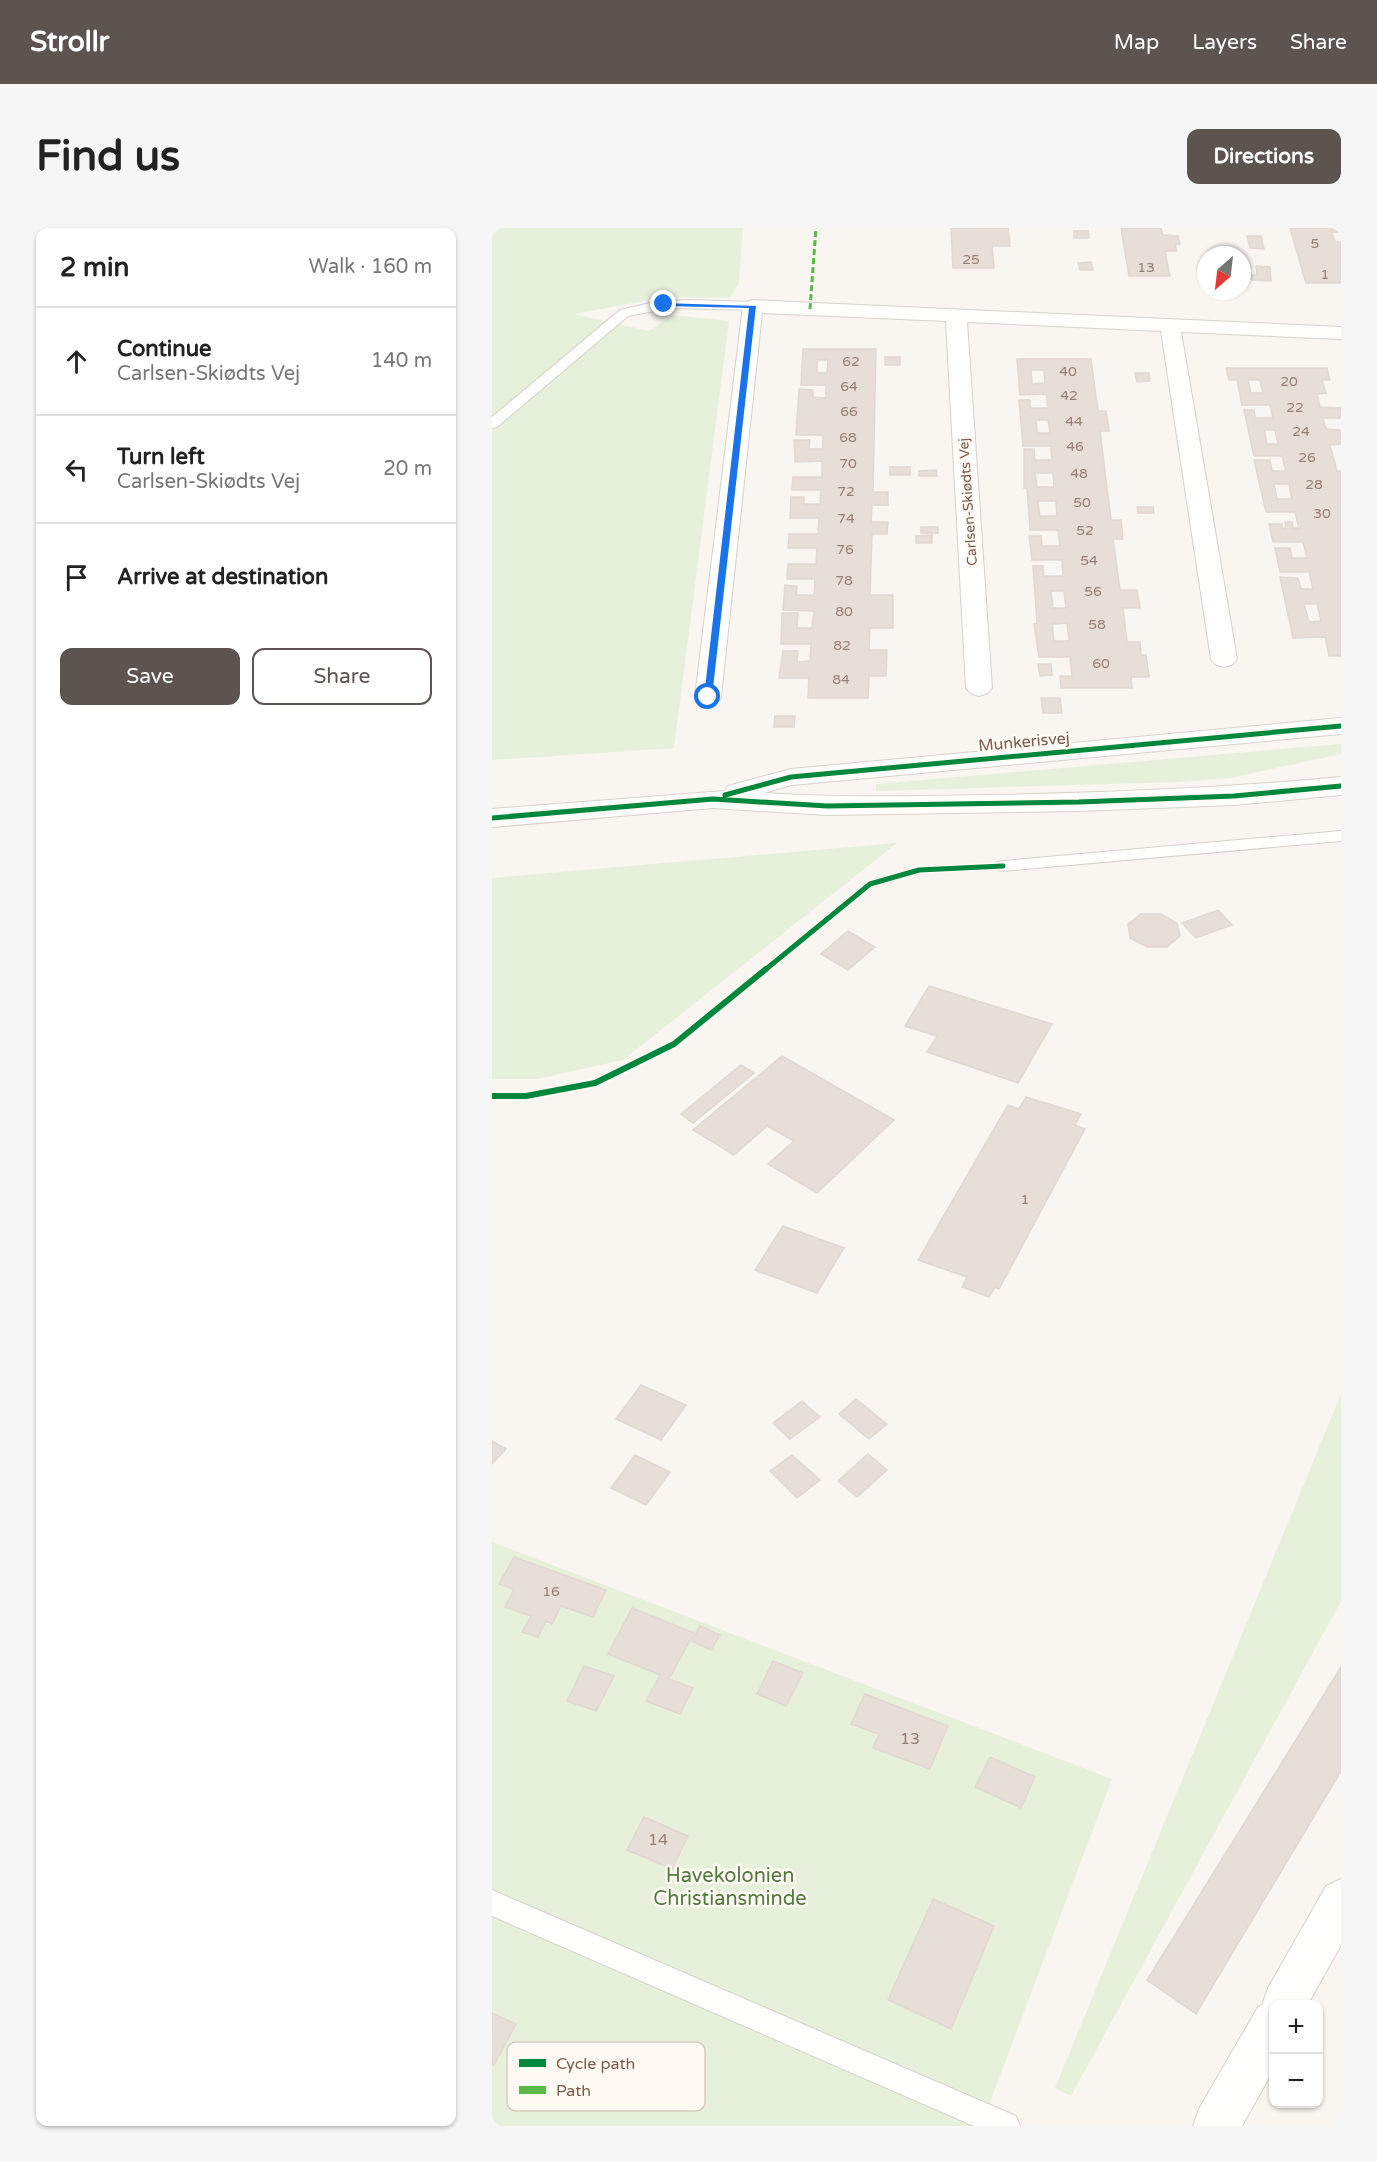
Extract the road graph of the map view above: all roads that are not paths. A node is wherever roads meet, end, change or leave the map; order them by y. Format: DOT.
graph roads {
  1 [pos="753,306"];
  2 [pos="956,316"];
  3 [pos="1170,325"];
  4 [pos="1341,333"];
  5 [pos="492,424"];
  6 [pos="1224,659"];
  7 [pos="979,688"];
  8 [pos="708,697"];
  9 [pos="1341,726"];
  10 [pos="1341,786"];
  11 [pos="713,799"];
  12 [pos="492,818"];
  13 [pos="1341,836"];
  14 [pos="1003,866"];
  15 [pos="1341,1901"];
  16 [pos="492,1903"];
  17 [pos="1286,2000"];
  18 [pos="1269,2032"];
  19 [pos="1006,2126"];
  20 [pos="1216,2126"];
  1 -- 2 [label="street"];
  1 -- 5 [label="lane"];
  1 -- 8 [label="street"];
  2 -- 3 [label="street"];
  2 -- 7 [label="street, Carlsen-Skiødts Vej"];
  3 -- 4 [label="street"];
  3 -- 6 [label="street"];
  9 -- 11 [label="street, Munkerisvej"];
  10 -- 11 [label="street, Munkerisvej"];
  11 -- 12 [label="street, Munkerisvej"];
  13 -- 14 [label="lane"];
  15 -- 17 [label="street"];
  16 -- 19 [label="lane"];
  18 -- 20 [label="street"];
}
